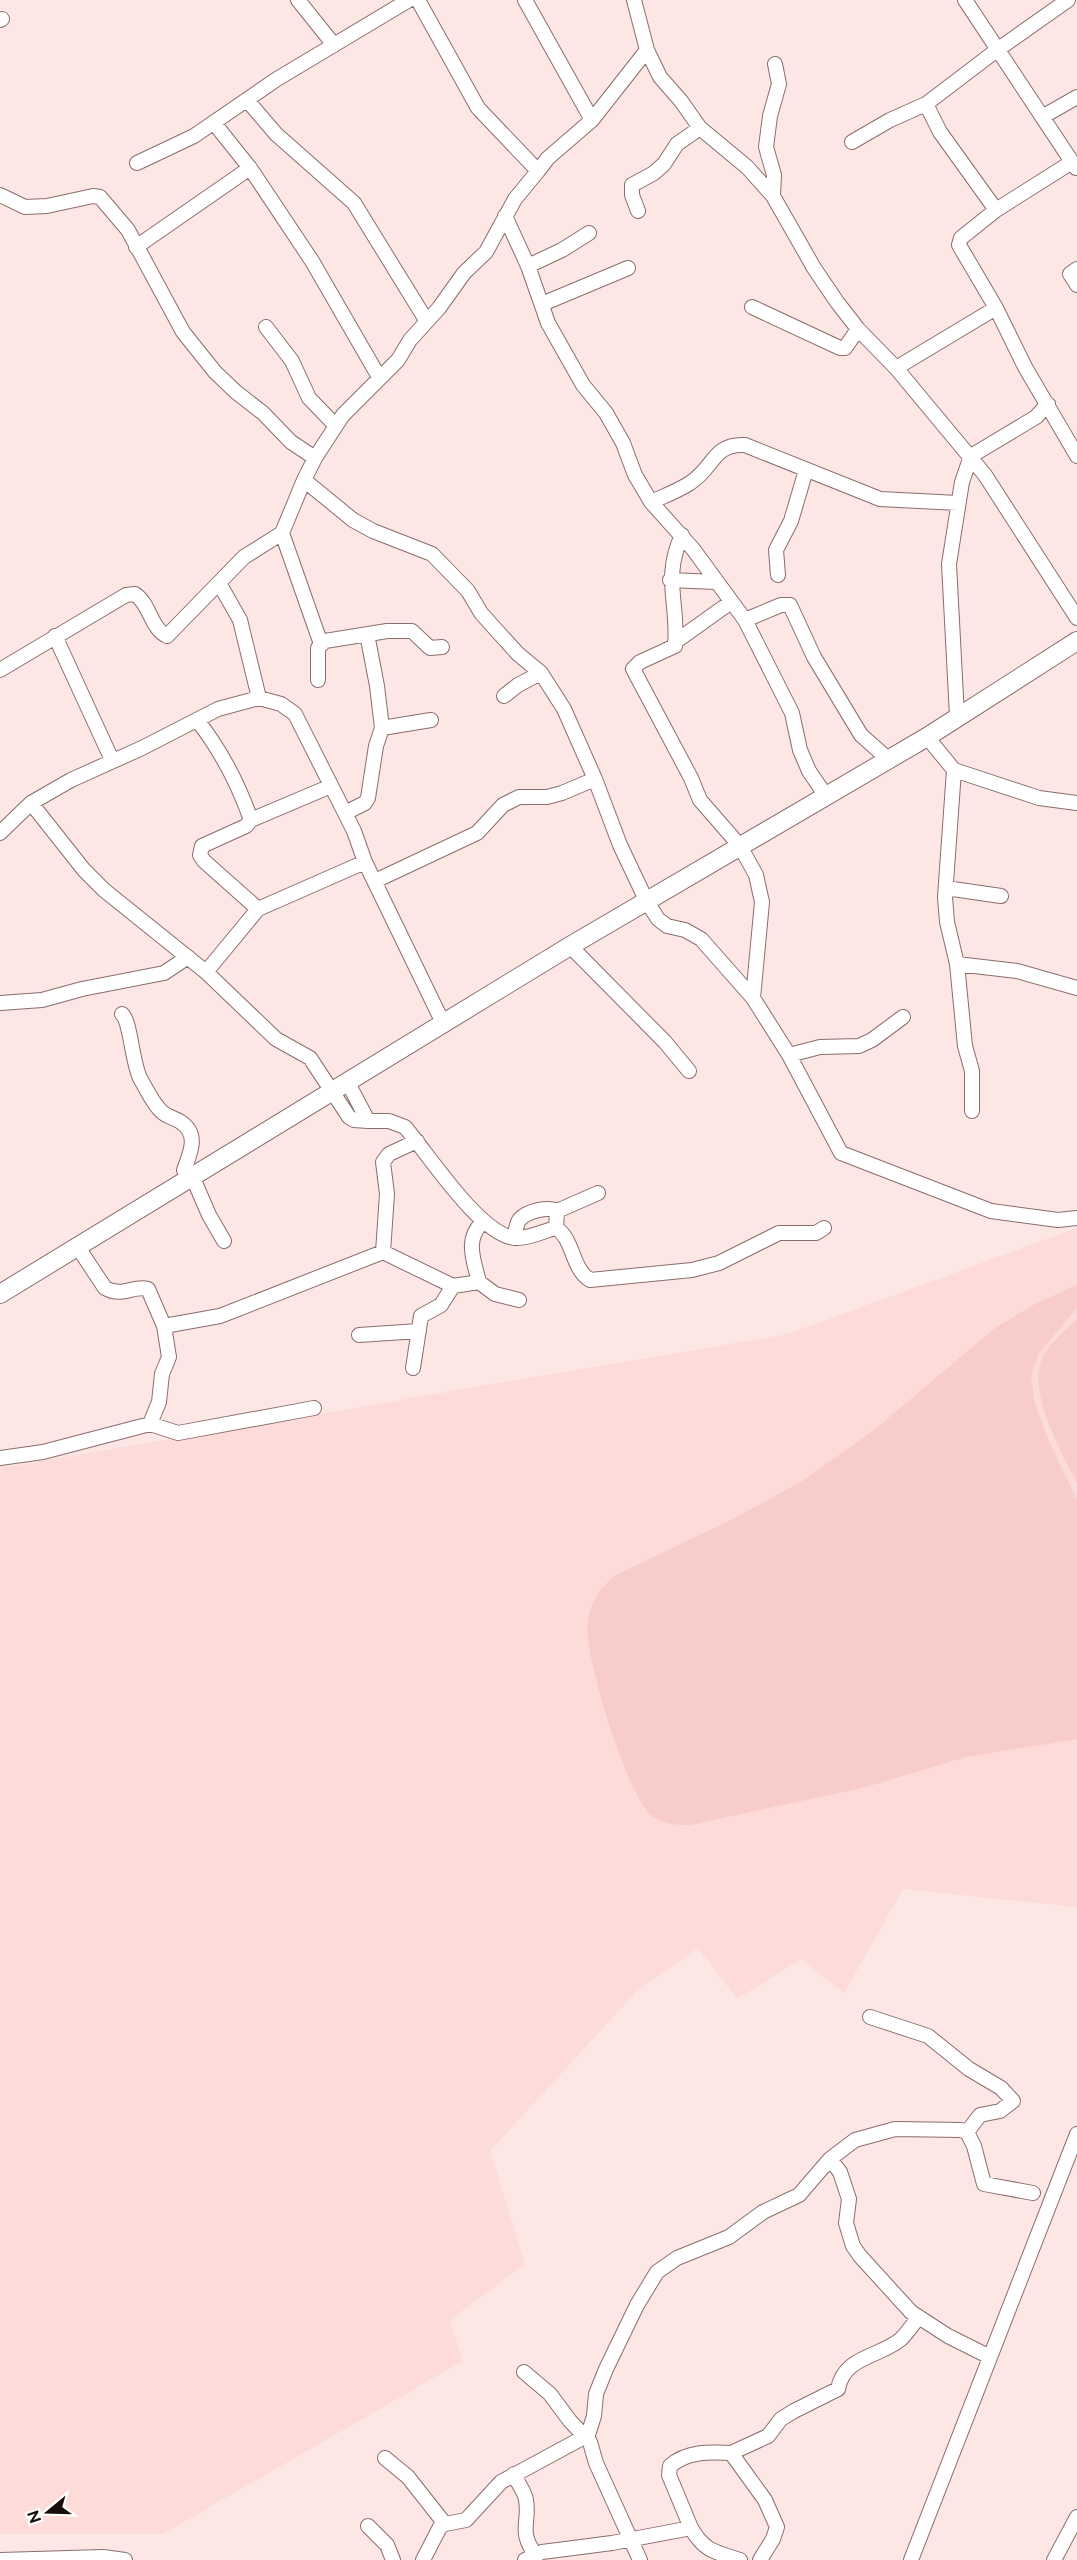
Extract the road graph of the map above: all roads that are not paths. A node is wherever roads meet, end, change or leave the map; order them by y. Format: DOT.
graph roads {
  1 [pos="298,0"];
  2 [pos="409,0"];
  3 [pos="418,0"];
  4 [pos="525,0"];
  5 [pos="634,0"];
  6 [pos="965,0"];
  7 [pos="1068,0"];
  8 [pos="334,45"];
  9 [pos="647,50"];
  10 [pos="997,50"];
  11 [pos="775,64"];
  12 [pos="1077,97"];
  13 [pos="247,100"];
  14 [pos="926,104"];
  15 [pos="1042,117"];
  16 [pos="592,120"];
  17 [pos="214,123"];
  18 [pos="700,128"];
  19 [pos="852,142"];
  20 [pos="137,163"];
  21 [pos="1074,166"];
  22 [pos="250,168"];
  23 [pos="538,171"];
  24 [pos="0,195"];
  25 [pos="773,196"];
  26 [pos="996,210"];
  27 [pos="638,211"];
  28 [pos="505,216"];
  29 [pos="589,233"];
  30 [pos="136,247"];
  31 [pos="528,266"];
  32 [pos="628,268"];
  33 [pos="1077,269"];
  34 [pos="1077,285"];
  35 [pos="542,304"];
  36 [pos="752,307"];
  37 [pos="996,308"];
  38 [pos="426,320"];
  39 [pos="266,327"];
  40 [pos="858,329"];
  41 [pos="896,368"];
  42 [pos="379,377"];
  43 [pos="1048,405"];
  44 [pos="335,425"];
  45 [pos="1076,450"];
  46 [pos="971,456"];
  47 [pos="315,458"];
  48 [pos="806,470"];
  49 [pos="304,480"];
  50 [pos="651,502"];
  51 [pos="958,503"];
  52 [pos="282,533"];
  53 [pos="682,535"];
  54 [pos="778,575"];
  55 [pos="670,580"];
  56 [pos="716,582"];
  57 [pos="219,583"];
  58 [pos="731,602"];
  59 [pos="1077,618"];
  60 [pos="745,620"];
  61 [pos="367,634"];
  62 [pos="55,636"];
  63 [pos="1077,641"];
  64 [pos="675,642"];
  65 [pos="321,644"];
  66 [pos="442,647"];
  67 [pos="0,670"];
  68 [pos="541,673"];
  69 [pos="318,680"];
  70 [pos="504,696"];
  71 [pos="259,698"];
  72 [pos="957,716"];
  73 [pos="197,720"];
  74 [pos="431,720"];
  75 [pos="381,728"];
  76 [pos="927,737"];
  77 [pos="888,759"];
  78 [pos="112,760"];
  79 [pos="954,770"];
  80 [pos="596,779"];
  81 [pos="331,786"];
  82 [pos="826,796"];
  83 [pos="31,803"];
  84 [pos="1077,803"];
  85 [pos="345,813"];
  86 [pos="251,820"];
  87 [pos="2,828"];
  88 [pos="740,846"];
  89 [pos="365,862"];
  90 [pos="375,881"];
  91 [pos="946,888"];
  92 [pos="1001,896"];
  93 [pos="647,902"];
  94 [pos="258,909"];
  95 [pos="570,946"];
  96 [pos="188,957"];
  97 [pos="957,964"];
  98 [pos="206,972"];
  99 [pos="1077,988"];
  100 [pos="753,998"];
  101 [pos="0,1003"];
  102 [pos="122,1014"];
  103 [pos="903,1017"];
  104 [pos="444,1025"];
  105 [pos="789,1055"];
  106 [pos="689,1071"];
  107 [pos="340,1088"];
  108 [pos="972,1111"];
  109 [pos="417,1141"];
  110 [pos="216,1164"];
  111 [pos="193,1178"];
  112 [pos="598,1193"];
  113 [pos="557,1211"];
  114 [pos="1077,1218"];
  115 [pos="483,1222"];
  116 [pos="556,1228"];
  117 [pos="824,1228"];
  118 [pos="514,1238"];
  119 [pos="224,1240"];
  120 [pos="77,1246"];
  121 [pos="383,1252"];
  122 [pos="479,1282"];
  123 [pos="453,1286"];
  124 [pos="0,1294"];
  125 [pos="519,1300"];
  126 [pos="164,1326"];
  127 [pos="419,1331"];
  128 [pos="360,1335"];
  129 [pos="413,1368"];
  130 [pos="314,1408"];
  131 [pos="150,1424"];
  132 [pos="0,1458"];
  133 [pos="870,2017"];
  134 [pos="967,2132"];
  135 [pos="1077,2134"];
  136 [pos="1074,2153"];
  137 [pos="830,2159"];
  138 [pos="1055,2190"];
  139 [pos="1033,2193"];
  140 [pos="1046,2213"];
  141 [pos="919,2317"];
  142 [pos="990,2357"];
  143 [pos="524,2372"];
  144 [pos="586,2436"];
  145 [pos="731,2453"];
  146 [pos="385,2458"];
  147 [pos="514,2474"];
  148 [pos="1077,2517"];
  149 [pos="445,2524"];
  150 [pos="368,2526"];
  151 [pos="691,2528"];
  152 [pos="633,2540"];
  153 [pos="530,2557"];
  154 [pos="57,2559"];
  155 [pos="0,2560"];
  156 [pos="125,2560"];
  157 [pos="393,2560"];
  158 [pos="423,2560"];
  159 [pos="640,2560"];
  160 [pos="740,2560"];
  161 [pos="760,2560"];
  162 [pos="911,2560"];
  163 [pos="1054,2560"];
  1 -- 8 [label="street"];
  2 -- 8 [label="street"];
  3 -- 23 [label="street"];
  4 -- 16 [label="street"];
  5 -- 9 [label="street"];
  6 -- 10 [label="street"];
  7 -- 10 [label="street"];
  8 -- 13 [label="street"];
  9 -- 16 [label="street"];
  9 -- 18 [label="street"];
  10 -- 14 [label="street"];
  10 -- 15 [label="street"];
  11 -- 25 [label="street"];
  12 -- 15 [label="street"];
  13 -- 17 [label="street"];
  13 -- 38 [label="street"];
  14 -- 19 [label="street"];
  14 -- 26 [label="street"];
  15 -- 21 [label="street"];
  16 -- 23 [label="street"];
  17 -- 20 [label="street"];
  17 -- 22 [label="street"];
  18 -- 25 [label="street"];
  18 -- 27 [label="street"];
  21 -- 26 [label="street"];
  22 -- 30 [label="street"];
  22 -- 42 [label="street"];
  23 -- 28 [label="street"];
  24 -- 30 [label="street"];
  25 -- 40 [label="street"];
  26 -- 37 [label="street"];
  28 -- 31 [label="street"];
  28 -- 38 [label="street"];
  29 -- 31 [label="street"];
  30 -- 47 [label="street"];
  31 -- 35 [label="street"];
  32 -- 35 [label="street"];
  33 -- 34 [label="street"];
  35 -- 50 [label="street"];
  36 -- 40 [label="street"];
  37 -- 41 [label="street"];
  37 -- 43 [label="street"];
  38 -- 42 [label="street"];
  39 -- 44 [label="street"];
  40 -- 41 [label="street"];
  41 -- 46 [label="street"];
  42 -- 44 [label="street"];
  43 -- 45 [label="street"];
  43 -- 46 [label="street"];
  44 -- 47 [label="street"];
  46 -- 51 [label="street"];
  46 -- 59 [label="street"];
  47 -- 49 [label="street"];
  48 -- 50 [label="street"];
  48 -- 51 [label="street"];
  48 -- 54 [label="street"];
  49 -- 52 [label="street"];
  49 -- 68 [label="street"];
  50 -- 53 [label="street"];
  51 -- 72 [label="street"];
  52 -- 57 [label="street"];
  52 -- 65 [label="street"];
  53 -- 55 [label="street"];
  53 -- 56 [label="street"];
  55 -- 56 [label="street"];
  55 -- 64 [label="street"];
  56 -- 58 [label="street"];
  57 -- 62 [label="street"];
  57 -- 71 [label="street"];
  58 -- 60 [label="street"];
  58 -- 64 [label="street"];
  60 -- 77 [label="street"];
  60 -- 82 [label="street"];
  61 -- 65 [label="street"];
  61 -- 66 [label="street"];
  61 -- 75 [label="street"];
  62 -- 67 [label="street"];
  62 -- 78 [label="street"];
  63 -- 72 [label="main road"];
  64 -- 88 [label="street"];
  65 -- 69 [label="street"];
  68 -- 70 [label="street"];
  68 -- 80 [label="street"];
  71 -- 73 [label="street"];
  71 -- 81 [label="street"];
  72 -- 76 [label="main road"];
  73 -- 78 [label="street"];
  73 -- 86 [label="street"];
  74 -- 75 [label="street"];
  75 -- 85 [label="street"];
  76 -- 77 [label="main road"];
  76 -- 79 [label="street"];
  77 -- 82 [label="main road"];
  78 -- 83 [label="street"];
  79 -- 84 [label="street"];
  79 -- 91 [label="street"];
  80 -- 90 [label="street"];
  80 -- 93 [label="street"];
  81 -- 85 [label="street"];
  81 -- 86 [label="street"];
  82 -- 88 [label="main road"];
  83 -- 87 [label="street"];
  83 -- 96 [label="street"];
  85 -- 89 [label="street"];
  86 -- 94 [label="street"];
  88 -- 93 [label="main road"];
  88 -- 100 [label="street"];
  89 -- 90 [label="street"];
  89 -- 94 [label="street"];
  90 -- 104 [label="street"];
  91 -- 92 [label="street"];
  91 -- 97 [label="street"];
  93 -- 95 [label="main road"];
  93 -- 100 [label="street"];
  94 -- 98 [label="street"];
  95 -- 104 [label="main road"];
  95 -- 106 [label="street"];
  96 -- 98 [label="street"];
  96 -- 101 [label="street"];
  97 -- 99 [label="street"];
  97 -- 108 [label="street"];
  98 -- 107 [label="street"];
  100 -- 105 [label="street"];
  102 -- 110 [label="street"];
  103 -- 105 [label="street"];
  104 -- 107 [label="main road"];
  105 -- 114 [label="street"];
  107 -- 109 [label="street"];
  107 -- 110 [label="main road"];
  109 -- 115 [label="street"];
  109 -- 121 [label="street"];
  110 -- 111 [label="main road"];
  111 -- 119 [label="street"];
  111 -- 120 [label="main road"];
  112 -- 113 [label="street"];
  113 -- 116 [label="street"];
  113 -- 118 [label="street"];
  115 -- 118 [label="street"];
  115 -- 122 [label="street"];
  116 -- 117 [label="street"];
  116 -- 118 [label="street"];
  120 -- 124 [label="main road"];
  120 -- 126 [label="street"];
  121 -- 123 [label="street"];
  121 -- 126 [label="street"];
  122 -- 123 [label="street"];
  122 -- 125 [label="street"];
  123 -- 127 [label="street"];
  126 -- 131 [label="street"];
  127 -- 128 [label="street"];
  127 -- 129 [label="street"];
  130 -- 131 [label="street"];
  131 -- 132 [label="street"];
  133 -- 134 [label="street"];
  134 -- 137 [label="street"];
  134 -- 139 [label="street"];
  135 -- 136 [label="street"];
  136 -- 138 [label="street"];
  137 -- 141 [label="street"];
  137 -- 144 [label="street"];
  138 -- 139 [label="street"];
  138 -- 140 [label="street"];
  139 -- 140 [label="street"];
  140 -- 142 [label="street"];
  141 -- 142 [label="street"];
  141 -- 145 [label="street"];
  142 -- 162 [label="street"];
  143 -- 144 [label="street"];
  144 -- 147 [label="street"];
  144 -- 152 [label="street"];
  145 -- 151 [label="street"];
  145 -- 161 [label="street"];
  146 -- 149 [label="street"];
  147 -- 149 [label="street"];
  147 -- 153 [label="street"];
  148 -- 163 [label="street"];
  149 -- 158 [label="street"];
  150 -- 157 [label="street"];
  151 -- 152 [label="street"];
  151 -- 160 [label="street"];
  152 -- 153 [label="street"];
  152 -- 159 [label="street"];
  154 -- 155 [label="street"];
  154 -- 156 [label="street"];
}
